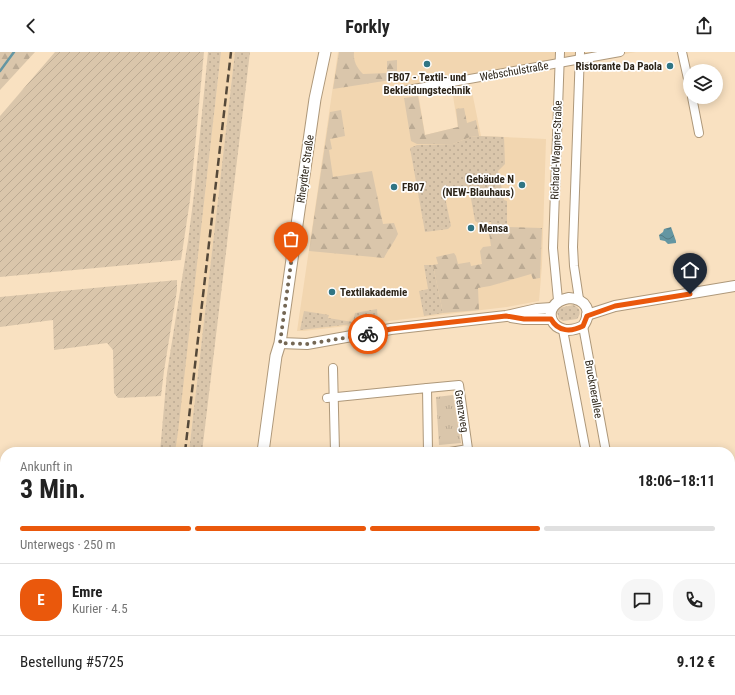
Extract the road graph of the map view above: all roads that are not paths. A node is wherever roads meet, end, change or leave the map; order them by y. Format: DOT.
graph roads {
  1 [pos="325,52"];
  2 [pos="560,52"];
  3 [pos="620,52"];
  4 [pos="682,52"];
  5 [pos="580,56"];
  6 [pos="559,63"];
  7 [pos="685,64"];
  8 [pos="408,90"];
  9 [pos="693,104"];
  10 [pos="699,133"];
  11 [pos="735,286"];
  12 [pos="579,299"];
  13 [pos="555,304"];
  14 [pos="587,311"];
  15 [pos="506,316"];
  16 [pos="551,319"];
  17 [pos="583,326"];
  18 [pos="563,330"];
  19 [pos="280,343"];
  20 [pos="333,368"];
  21 [pos="427,388"];
  22 [pos="330,398"];
  23 [pos="264,447"];
  24 [pos="335,447"];
  25 [pos="428,447"];
  26 [pos="468,447"];
  27 [pos="585,447"];
  28 [pos="605,447"];
  1 -- 19 [label="main road, Rheydter Straße"];
  2 -- 6 [label="street, Richard-Wagner-Straße"];
  3 -- 5 [label="street, Webschulstraße"];
  4 -- 7 [label="street"];
  5 -- 6 [label="street, Webschulstraße"];
  5 -- 12 [label="street, Richard-Wagner-Straße"];
  6 -- 8 [label="street, Webschulstraße"];
  6 -- 13 [label="street, Richard-Wagner-Straße"];
  9 -- 10 [label="street"];
  11 -- 14 [label="street"];
  12 -- 13 [label="street"];
  12 -- 14 [label="street"];
  13 -- 15 [label="street"];
  13 -- 16 [label="street"];
  14 -- 17 [label="street"];
  15 -- 16 [label="street"];
  15 -- 19 [label="street"];
  16 -- 18 [label="street"];
  17 -- 18 [label="street"];
  17 -- 28 [label="street, Brucknerallee"];
  18 -- 27 [label="street, Brucknerallee"];
  19 -- 23 [label="main road, Rheydter Straße"];
  20 -- 22 [label="street"];
  21 -- 22 [label="street, Grenzweg"];
  21 -- 25 [label="street"];
  21 -- 26 [label="street, Grenzweg"];
  22 -- 24 [label="street"];
}
